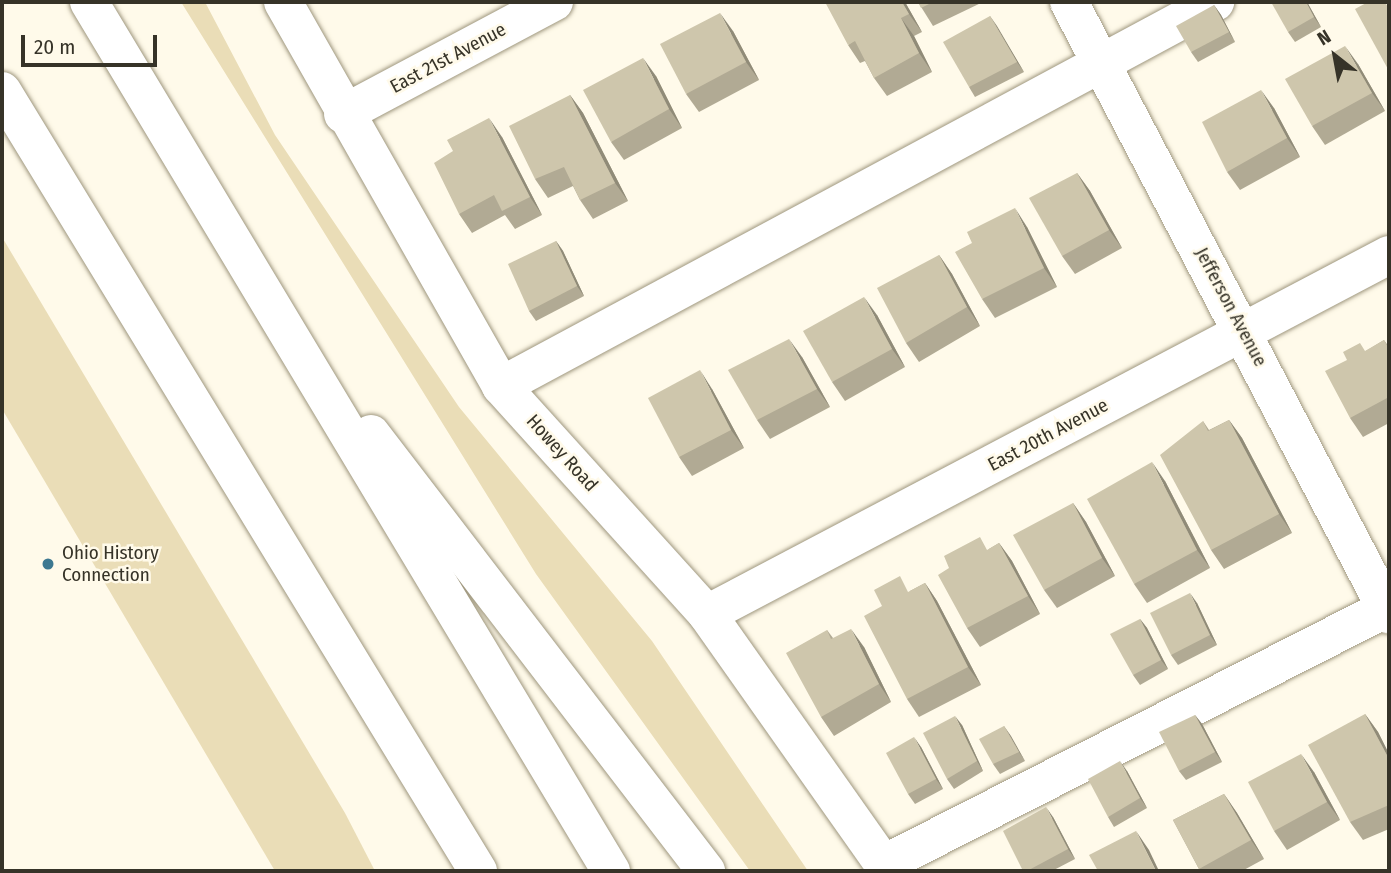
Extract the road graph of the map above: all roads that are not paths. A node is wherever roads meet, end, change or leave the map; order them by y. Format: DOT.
graph roads {
  1 [pos="89,2"];
  2 [pos="283,2"];
  3 [pos="554,2"];
  4 [pos="1069,2"];
  5 [pos="1215,2"];
  6 [pos="1101,62"];
  7 [pos="2,91"];
  8 [pos="343,114"];
  9 [pos="1389,255"];
  10 [pos="265,296"];
  11 [pos="1244,331"];
  12 [pos="501,386"];
  13 [pos="1388,610"];
  14 [pos="708,614"];
  15 [pos="411,769"];
  16 [pos="886,868"];
  17 [pos="450,871"];
  18 [pos="478,871"];
  19 [pos="611,871"];
  20 [pos="706,871"];
  1 -- 10 [label="main road"];
  2 -- 8 [label="main road, Howey Road"];
  3 -- 8 [label="main road, East 21st Avenue"];
  4 -- 6 [label="main road, Jefferson Avenue"];
  5 -- 6 [label="main road"];
  6 -- 11 [label="main road, Jefferson Avenue"];
  6 -- 12 [label="main road"];
  7 -- 15 [label="main road"];
  8 -- 12 [label="main road, Howey Road"];
  9 -- 11 [label="main road, East 20th Avenue"];
  10 -- 19 [label="main road"];
  10 -- 20 [label="main road"];
  11 -- 13 [label="main road, Jefferson Avenue"];
  11 -- 14 [label="main road, East 20th Avenue"];
  12 -- 14 [label="main road, Howey Road"];
  13 -- 16 [label="main road"];
  14 -- 16 [label="main road, Howey Road"];
  15 -- 17 [label="main road"];
  15 -- 18 [label="main road"];
}
